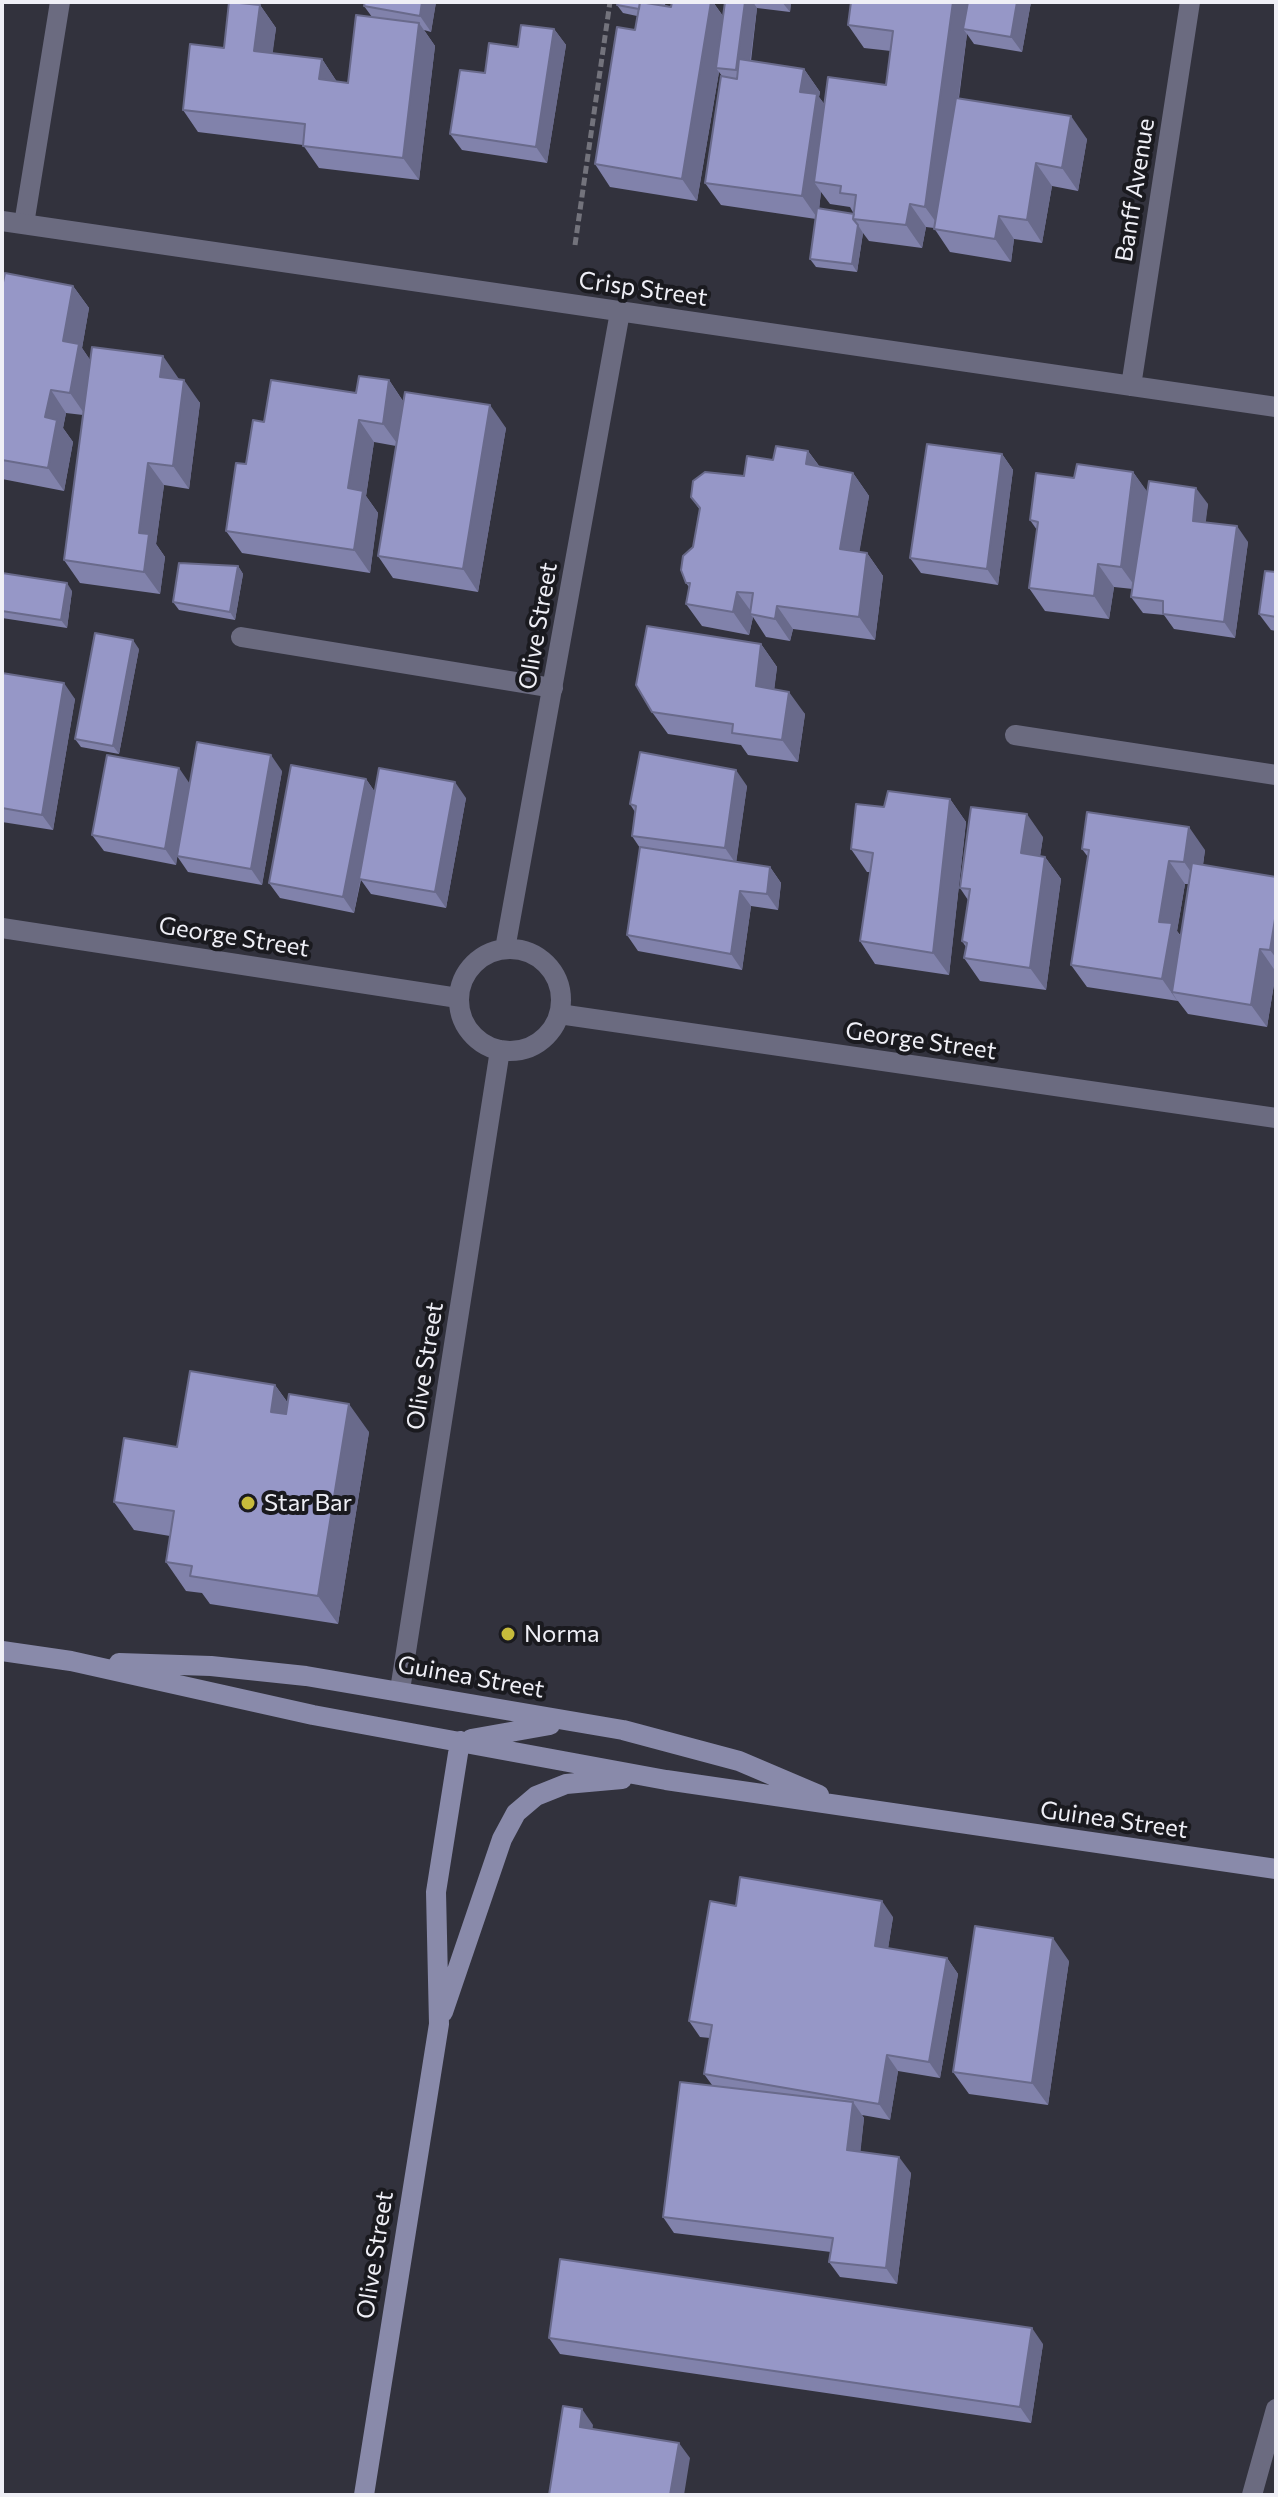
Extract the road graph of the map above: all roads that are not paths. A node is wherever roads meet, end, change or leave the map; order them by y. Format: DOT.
graph roads {
  1 [pos="60,2"];
  2 [pos="1190,2"];
  3 [pos="2,221"];
  4 [pos="24,224"];
  5 [pos="620,312"];
  6 [pos="1131,386"];
  7 [pos="1276,407"];
  8 [pos="241,637"];
  9 [pos="553,688"];
  10 [pos="1015,735"];
  11 [pos="1276,775"];
  12 [pos="2,928"];
  13 [pos="505,949"];
  14 [pos="458,998"];
  15 [pos="559,1014"];
  16 [pos="500,1050"];
  17 [pos="1276,1118"];
  18 [pos="2,1651"];
  19 [pos="71,1661"];
  20 [pos="400,1690"];
  21 [pos="579,1724"];
  22 [pos="460,1741"];
  23 [pos="666,1780"];
  24 [pos="849,1808"];
  25 [pos="1276,1869"];
  26 [pos="439,2024"];
  27 [pos="1276,2409"];
  28 [pos="364,2495"];
  29 [pos="1252,2495"];
  1 -- 4 [label="street"];
  2 -- 6 [label="street, Banff Avenue"];
  3 -- 4 [label="street, Crisp Street"];
  4 -- 5 [label="street, Crisp Street"];
  5 -- 6 [label="street, Crisp Street"];
  5 -- 9 [label="street, Olive Street"];
  6 -- 7 [label="street, Crisp Street"];
  8 -- 9 [label="street"];
  9 -- 13 [label="street, Olive Street"];
  10 -- 11 [label="street"];
  12 -- 14 [label="street, George Street"];
  13 -- 14 [label="street"];
  13 -- 15 [label="street"];
  14 -- 16 [label="street"];
  15 -- 16 [label="street"];
  15 -- 17 [label="street, George Street"];
  16 -- 20 [label="street, Olive Street"];
  18 -- 19 [label="street, Guinea Street"];
  19 -- 20 [label="street, Guinea Street"];
  19 -- 22 [label="street, Guinea Street"];
  20 -- 21 [label="street, Guinea Street"];
  21 -- 22 [label="street"];
  21 -- 24 [label="street, Guinea Street"];
  22 -- 23 [label="street, Guinea Street"];
  22 -- 26 [label="street, Olive Street"];
  23 -- 24 [label="street, Guinea Street"];
  23 -- 26 [label="street, Olive Street"];
  24 -- 25 [label="street, Guinea Street"];
  26 -- 28 [label="street, Olive Street"];
  27 -- 29 [label="street"];
}
